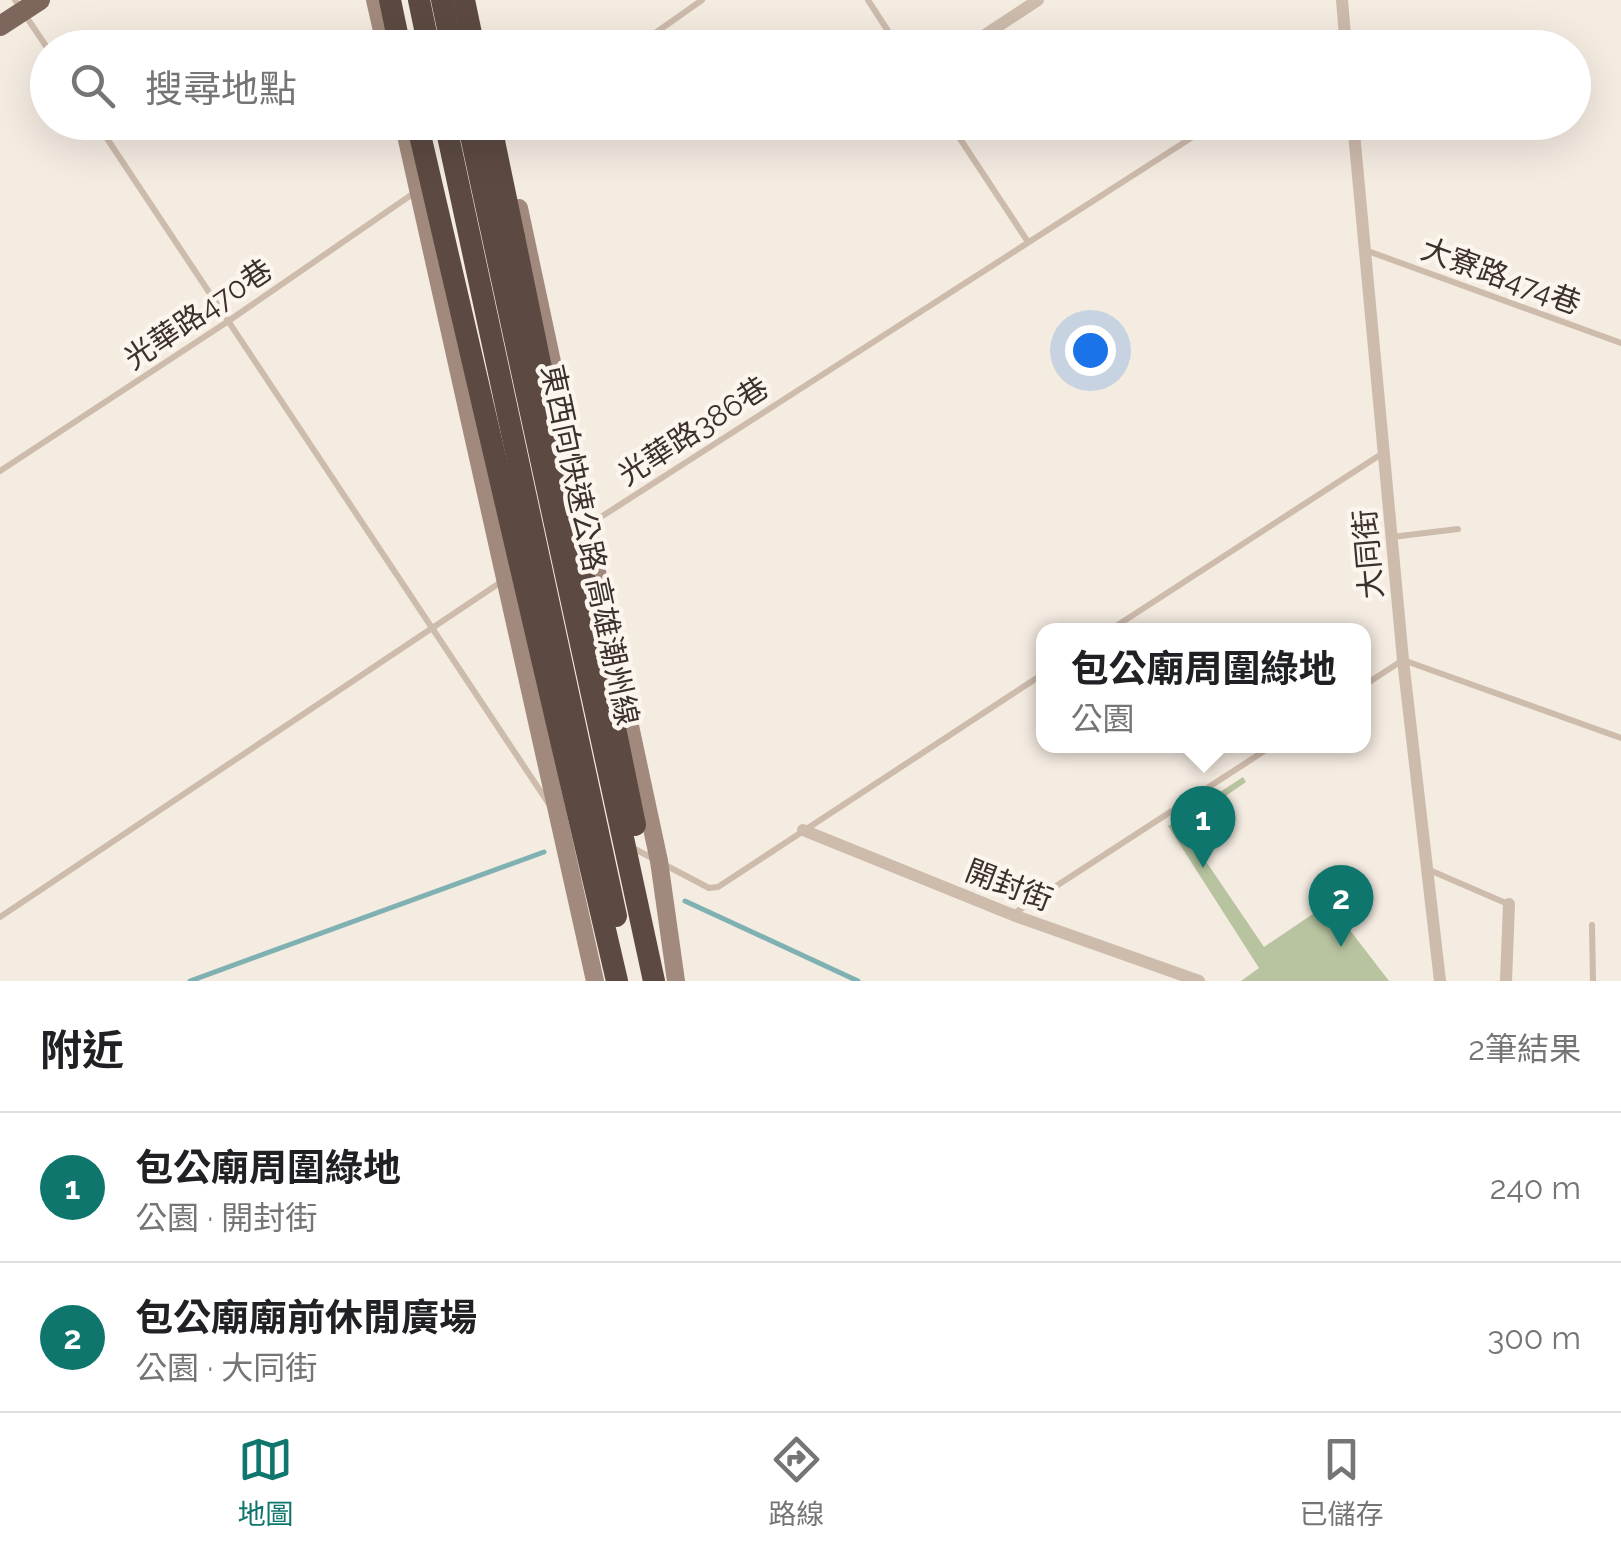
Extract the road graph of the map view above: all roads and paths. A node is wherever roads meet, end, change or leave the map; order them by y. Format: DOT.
graph roads {
  1 [pos="375,0"];
  2 [pos="390,0"];
  3 [pos="419,0"];
  4 [pos="442,0"];
  5 [pos="464,0"];
  6 [pos="475,0"];
  7 [pos="702,0"];
  8 [pos="868,0"];
  9 [pos="1038,0"];
  10 [pos="1342,0"];
  11 [pos="26,4"];
  12 [pos="0,26"];
  13 [pos="39,30"];
  14 [pos="382,30"];
  15 [pos="396,30"];
  16 [pos="425,30"];
  17 [pos="448,30"];
  18 [pos="470,30"];
  19 [pos="481,30"];
  20 [pos="660,30"];
  21 [pos="887,30"];
  22 [pos="992,30"];
  23 [pos="1342,30"];
  24 [pos="108,140"];
  25 [pos="407,140"];
  26 [pos="421,140"];
  27 [pos="450,140"];
  28 [pos="472,140"];
  29 [pos="500,140"];
  30 [pos="501,140"];
  31 [pos="961,140"];
  32 [pos="1188,140"];
  33 [pos="1355,140"];
  34 [pos="418,190"];
  35 [pos="1028,242"];
  36 [pos="1365,250"];
  37 [pos="227,322"];
  38 [pos="1621,344"];
  39 [pos="1384,452"];
  40 [pos="0,472"];
  41 [pos="588,526"];
  42 [pos="1458,528"];
  43 [pos="1392,537"];
  44 [pos="506,578"];
  45 [pos="1121,623"];
  46 [pos="434,630"];
  47 [pos="1403,660"];
  48 [pos="1036,679"];
  49 [pos="1371,681"];
  50 [pos="1621,738"];
  51 [pos="1261,753"];
  52 [pos="559,812"];
  53 [pos="804,830"];
  54 [pos="659,861"];
  55 [pos="1427,869"];
  56 [pos="1509,904"];
  57 [pos="1013,914"];
  58 [pos="0,917"];
  59 [pos="1592,925"];
  60 [pos="595,981"];
  61 [pos="617,981"];
  62 [pos="630,981"];
  63 [pos="654,981"];
  64 [pos="664,981"];
  65 [pos="676,981"];
  66 [pos="1199,981"];
  67 [pos="1440,981"];
  68 [pos="1506,981"];
  69 [pos="1593,981"];
  1 -- 14 [label="main road"];
  2 -- 15 [label="highway"];
  3 -- 16 [label="highway"];
  4 -- 17 [label="highway"];
  5 -- 18 [label="highway"];
  6 -- 19 [label="main road"];
  7 -- 20 [label="lane"];
  8 -- 21 [label="lane"];
  9 -- 22 [label="street"];
  10 -- 23 [label="street"];
  11 -- 12 [label="main road"];
  11 -- 13 [label="lane"];
  24 -- 37 [label="lane"];
  25 -- 34 [label="main road"];
  26 -- 61 [label="highway, bridge"];
  27 -- 62 [label="highway, 東西向快速公路 高雄潮州線, bridge"];
  28 -- 63 [label="highway, 東西向快速公路 高雄潮州線, bridge"];
  29 -- 64 [label="highway, bridge"];
  30 -- 41 [label="main road"];
  31 -- 35 [label="lane"];
  32 -- 35 [label="lane, 光華路386巷"];
  33 -- 36 [label="street, 大同街"];
  34 -- 37 [label="lane, 光華路470巷"];
  34 -- 44 [label="main road"];
  35 -- 41 [label="lane, 光華路386巷"];
  36 -- 38 [label="lane, 大寮路474巷"];
  36 -- 39 [label="street, 大同街"];
  37 -- 40 [label="lane, 光華路470巷"];
  37 -- 46 [label="lane"];
  39 -- 43 [label="street, 大同街"];
  39 -- 45 [label="lane"];
  41 -- 44 [label="lane, 光華路386巷"];
  41 -- 54 [label="main road"];
  42 -- 43 [label="lane"];
  43 -- 47 [label="street, 大同街"];
  44 -- 46 [label="lane, 光華路386巷"];
  44 -- 52 [label="main road"];
  46 -- 52 [label="lane"];
  46 -- 58 [label="lane, 光華路386巷"];
  47 -- 49 [label="lane"];
  47 -- 50 [label="lane"];
  47 -- 55 [label="street, 大同街"];
  48 -- 53 [label="lane"];
  51 -- 57 [label="lane"];
  52 -- 54 [label="lane"];
  52 -- 60 [label="main road"];
  53 -- 54 [label="lane"];
  53 -- 57 [label="street, 開封街"];
  54 -- 65 [label="main road"];
  55 -- 56 [label="lane"];
  55 -- 67 [label="street, 大同街"];
  56 -- 68 [label="street"];
  57 -- 66 [label="street, 開封街"];
  59 -- 69 [label="lane"];
}
